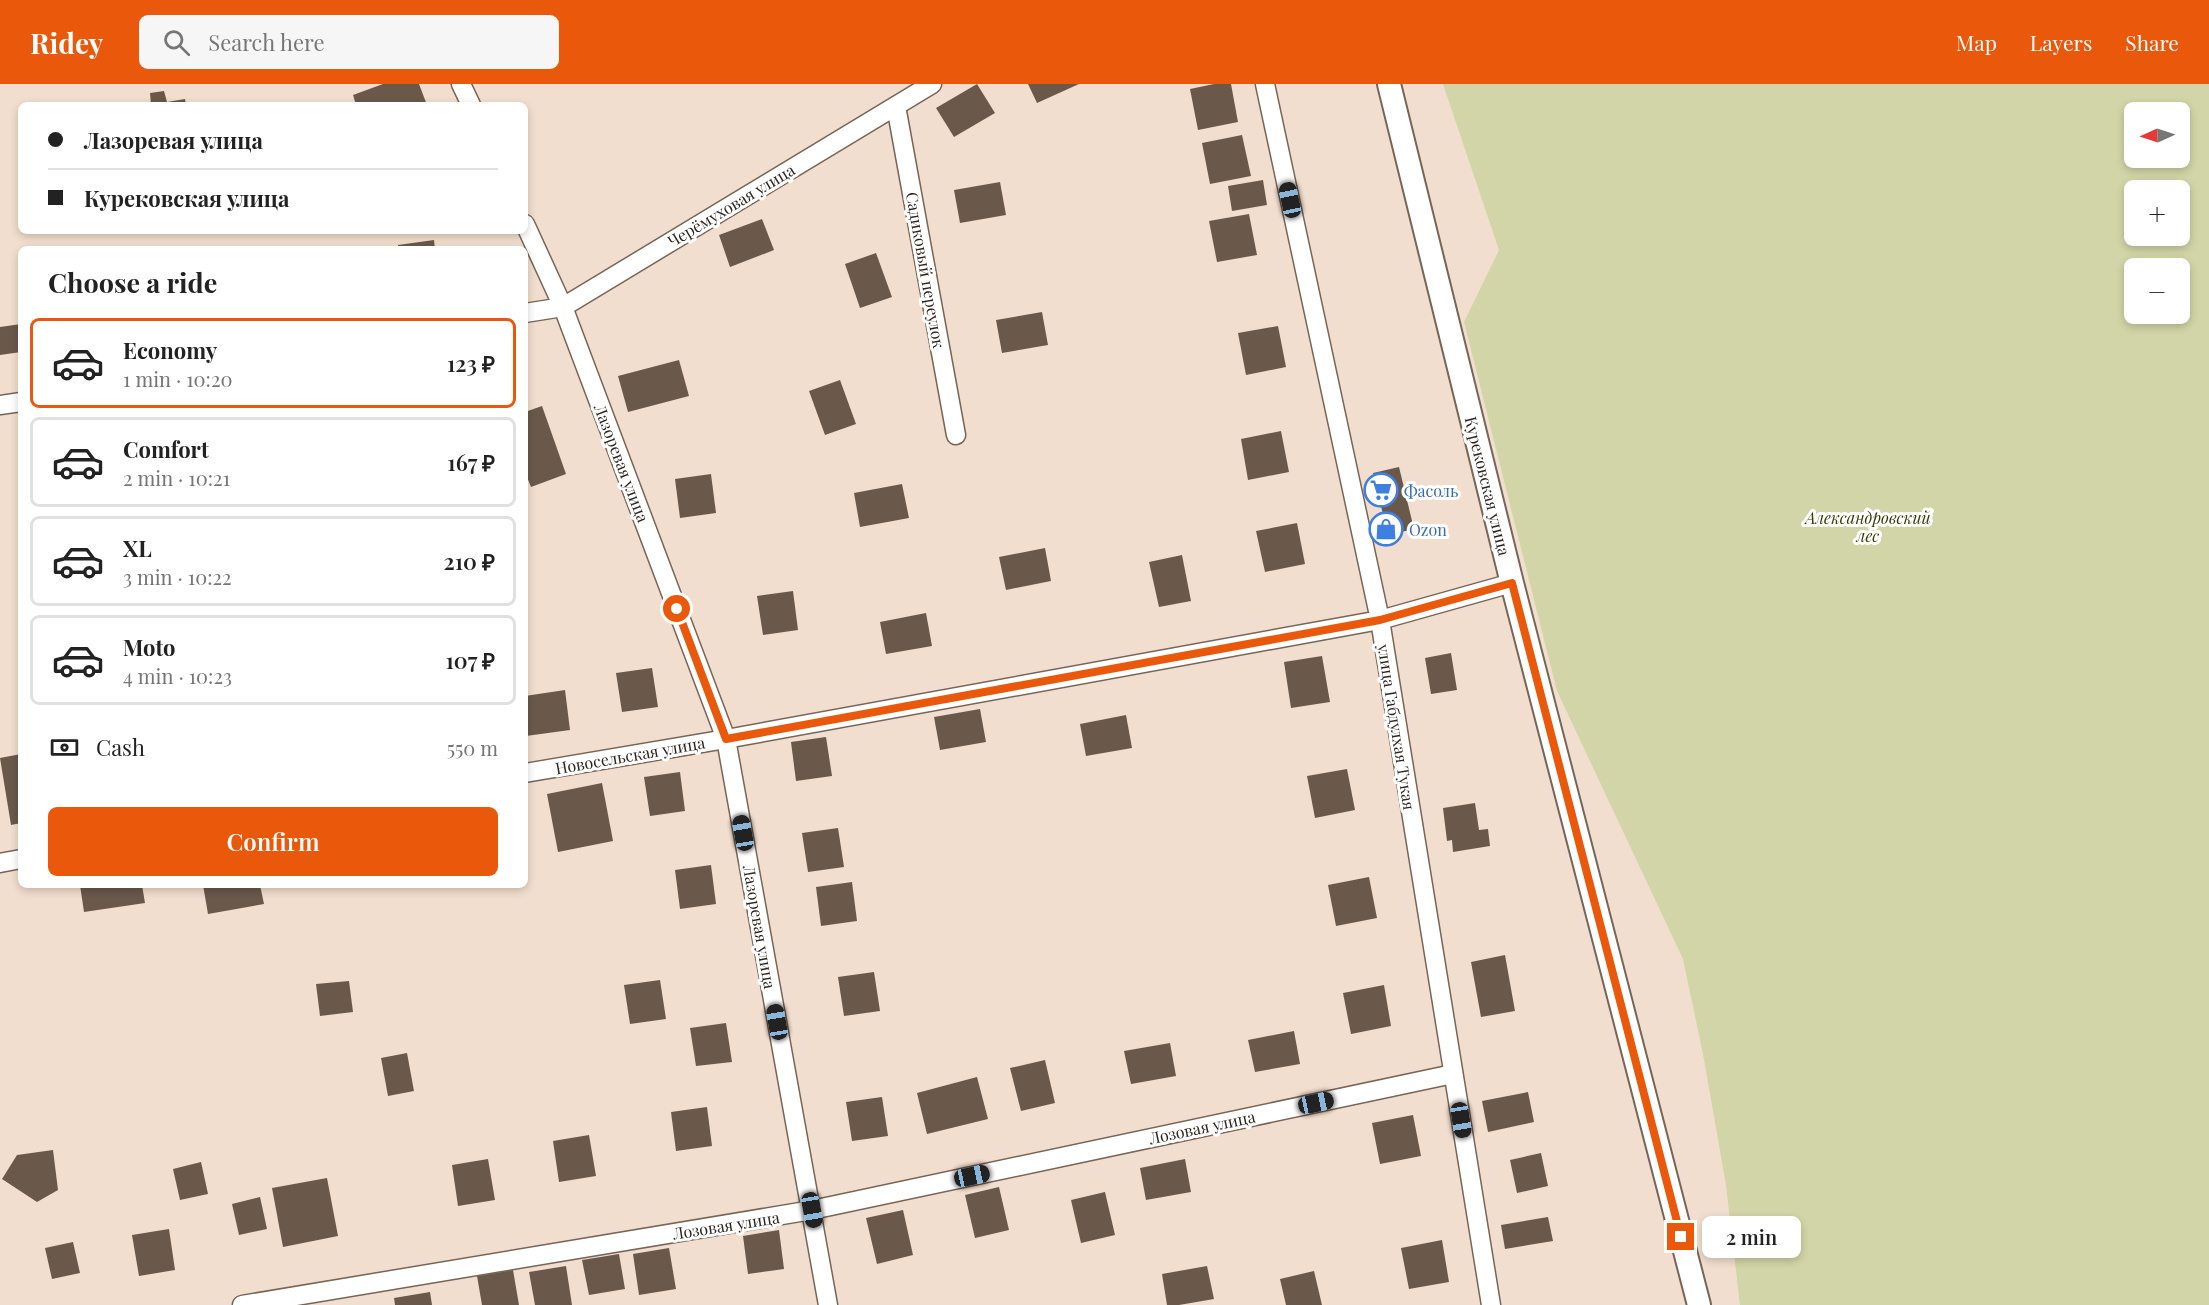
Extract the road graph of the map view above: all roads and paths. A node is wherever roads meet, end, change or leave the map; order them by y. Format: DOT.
graph roads {
  1 [pos="461,84"];
  2 [pos="932,84"];
  3 [pos="1265,84"];
  4 [pos="1389,84"];
  5 [pos="470,102"];
  6 [pos="896,106"];
  7 [pos="528,231"];
  8 [pos="562,307"];
  9 [pos="528,313"];
  10 [pos="18,402"];
  11 [pos="0,405"];
  12 [pos="956,435"];
  13 [pos="1512,583"];
  14 [pos="1380,620"];
  15 [pos="726,739"];
  16 [pos="528,772"];
  17 [pos="18,860"];
  18 [pos="0,863"];
  19 [pos="1453,1074"];
  20 [pos="812,1210"];
  21 [pos="242,1305"];
  22 [pos="828,1305"];
  23 [pos="1491,1305"];
  24 [pos="1699,1305"];
  1 -- 5 [label="street"];
  2 -- 6 [label="street, Черёмуховая улица"];
  3 -- 14 [label="street, улица Габдулхая Тукая"];
  4 -- 13 [label="street, Курековская улица"];
  6 -- 8 [label="street, Черёмуховая улица"];
  6 -- 12 [label="street, Садиковый переулок"];
  7 -- 8 [label="street, Лазоревая улица"];
  8 -- 9 [label="street, Черёмуховая улица"];
  8 -- 15 [label="street, Лазоревая улица"];
  10 -- 11 [label="street"];
  13 -- 14 [label="street, Новосельская улица"];
  13 -- 24 [label="street, Курековская улица"];
  14 -- 15 [label="street, Новосельская улица"];
  14 -- 19 [label="street, улица Габдулхая Тукая"];
  15 -- 16 [label="street, Новосельская улица"];
  15 -- 20 [label="street, Лазоревая улица"];
  17 -- 18 [label="street"];
  19 -- 20 [label="street, Лозовая улица"];
  19 -- 23 [label="street, улица Габдулхая Тукая"];
  20 -- 21 [label="street, Лозовая улица"];
  20 -- 22 [label="street, Лазоревая улица"];
}
